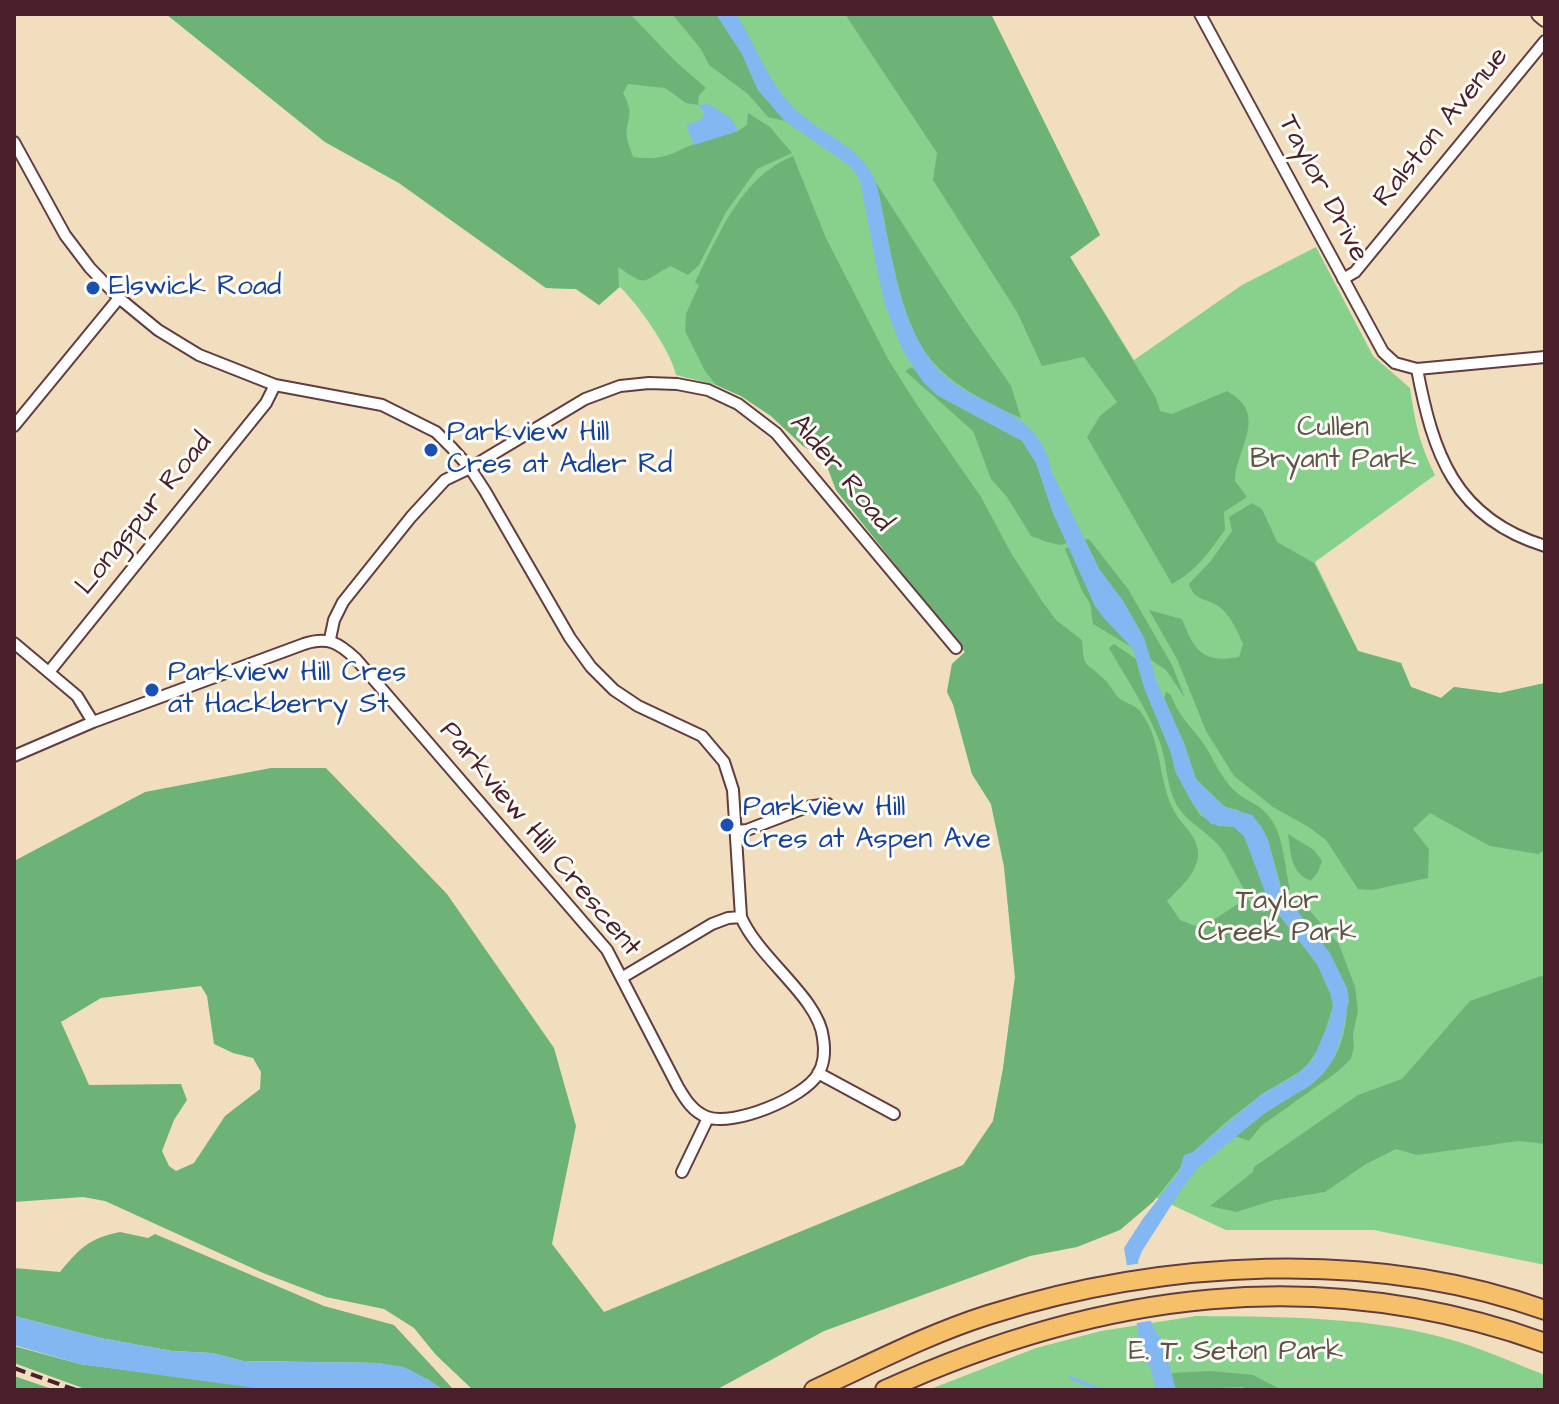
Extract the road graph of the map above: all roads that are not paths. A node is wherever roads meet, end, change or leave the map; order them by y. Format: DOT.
graph roads {
  1 [pos="1200,14"];
  2 [pos="1539,14"];
  3 [pos="1545,19"];
  4 [pos="1545,41"];
  5 [pos="14,143"];
  6 [pos="1343,279"];
  7 [pos="119,298"];
  8 [pos="1545,357"];
  9 [pos="1417,369"];
  10 [pos="275,385"];
  11 [pos="14,426"];
  12 [pos="470,468"];
  13 [pos="1545,546"];
  14 [pos="330,639"];
  15 [pos="14,643"];
  16 [pos="956,648"];
  17 [pos="49,672"];
  18 [pos="93,722"];
  19 [pos="14,756"];
  20 [pos="828,804"];
  21 [pos="736,831"];
  22 [pos="741,917"];
  23 [pos="623,977"];
  24 [pos="818,1073"];
  25 [pos="894,1114"];
  26 [pos="708,1118"];
  27 [pos="682,1172"];
  28 [pos="1545,1310"];
  29 [pos="1544,1343"];
  30 [pos="814,1390"];
  31 [pos="885,1390"];
  1 -- 6 [label="street, Taylor Drive"];
  2 -- 3 [label="main road"];
  4 -- 6 [label="street, Ralston Avenue"];
  5 -- 7 [label="street"];
  6 -- 9 [label="street, Taylor Drive"];
  7 -- 10 [label="street"];
  7 -- 11 [label="street"];
  8 -- 9 [label="street"];
  9 -- 13 [label="street"];
  10 -- 12 [label="street"];
  10 -- 17 [label="street, Longspur Road"];
  12 -- 14 [label="street, Alder Road"];
  12 -- 16 [label="street, Alder Road"];
  12 -- 21 [label="street"];
  14 -- 18 [label="street"];
  14 -- 23 [label="street, Parkview Hill Crescent"];
  15 -- 17 [label="street"];
  17 -- 18 [label="street"];
  18 -- 19 [label="street"];
  20 -- 21 [label="street"];
  21 -- 22 [label="street"];
  22 -- 23 [label="street"];
  22 -- 24 [label="street"];
  23 -- 26 [label="street, Parkview Hill Crescent"];
  24 -- 25 [label="street"];
  24 -- 26 [label="street"];
  26 -- 27 [label="street"];
  28 -- 30 [label="highway"];
  29 -- 31 [label="highway"];
}
